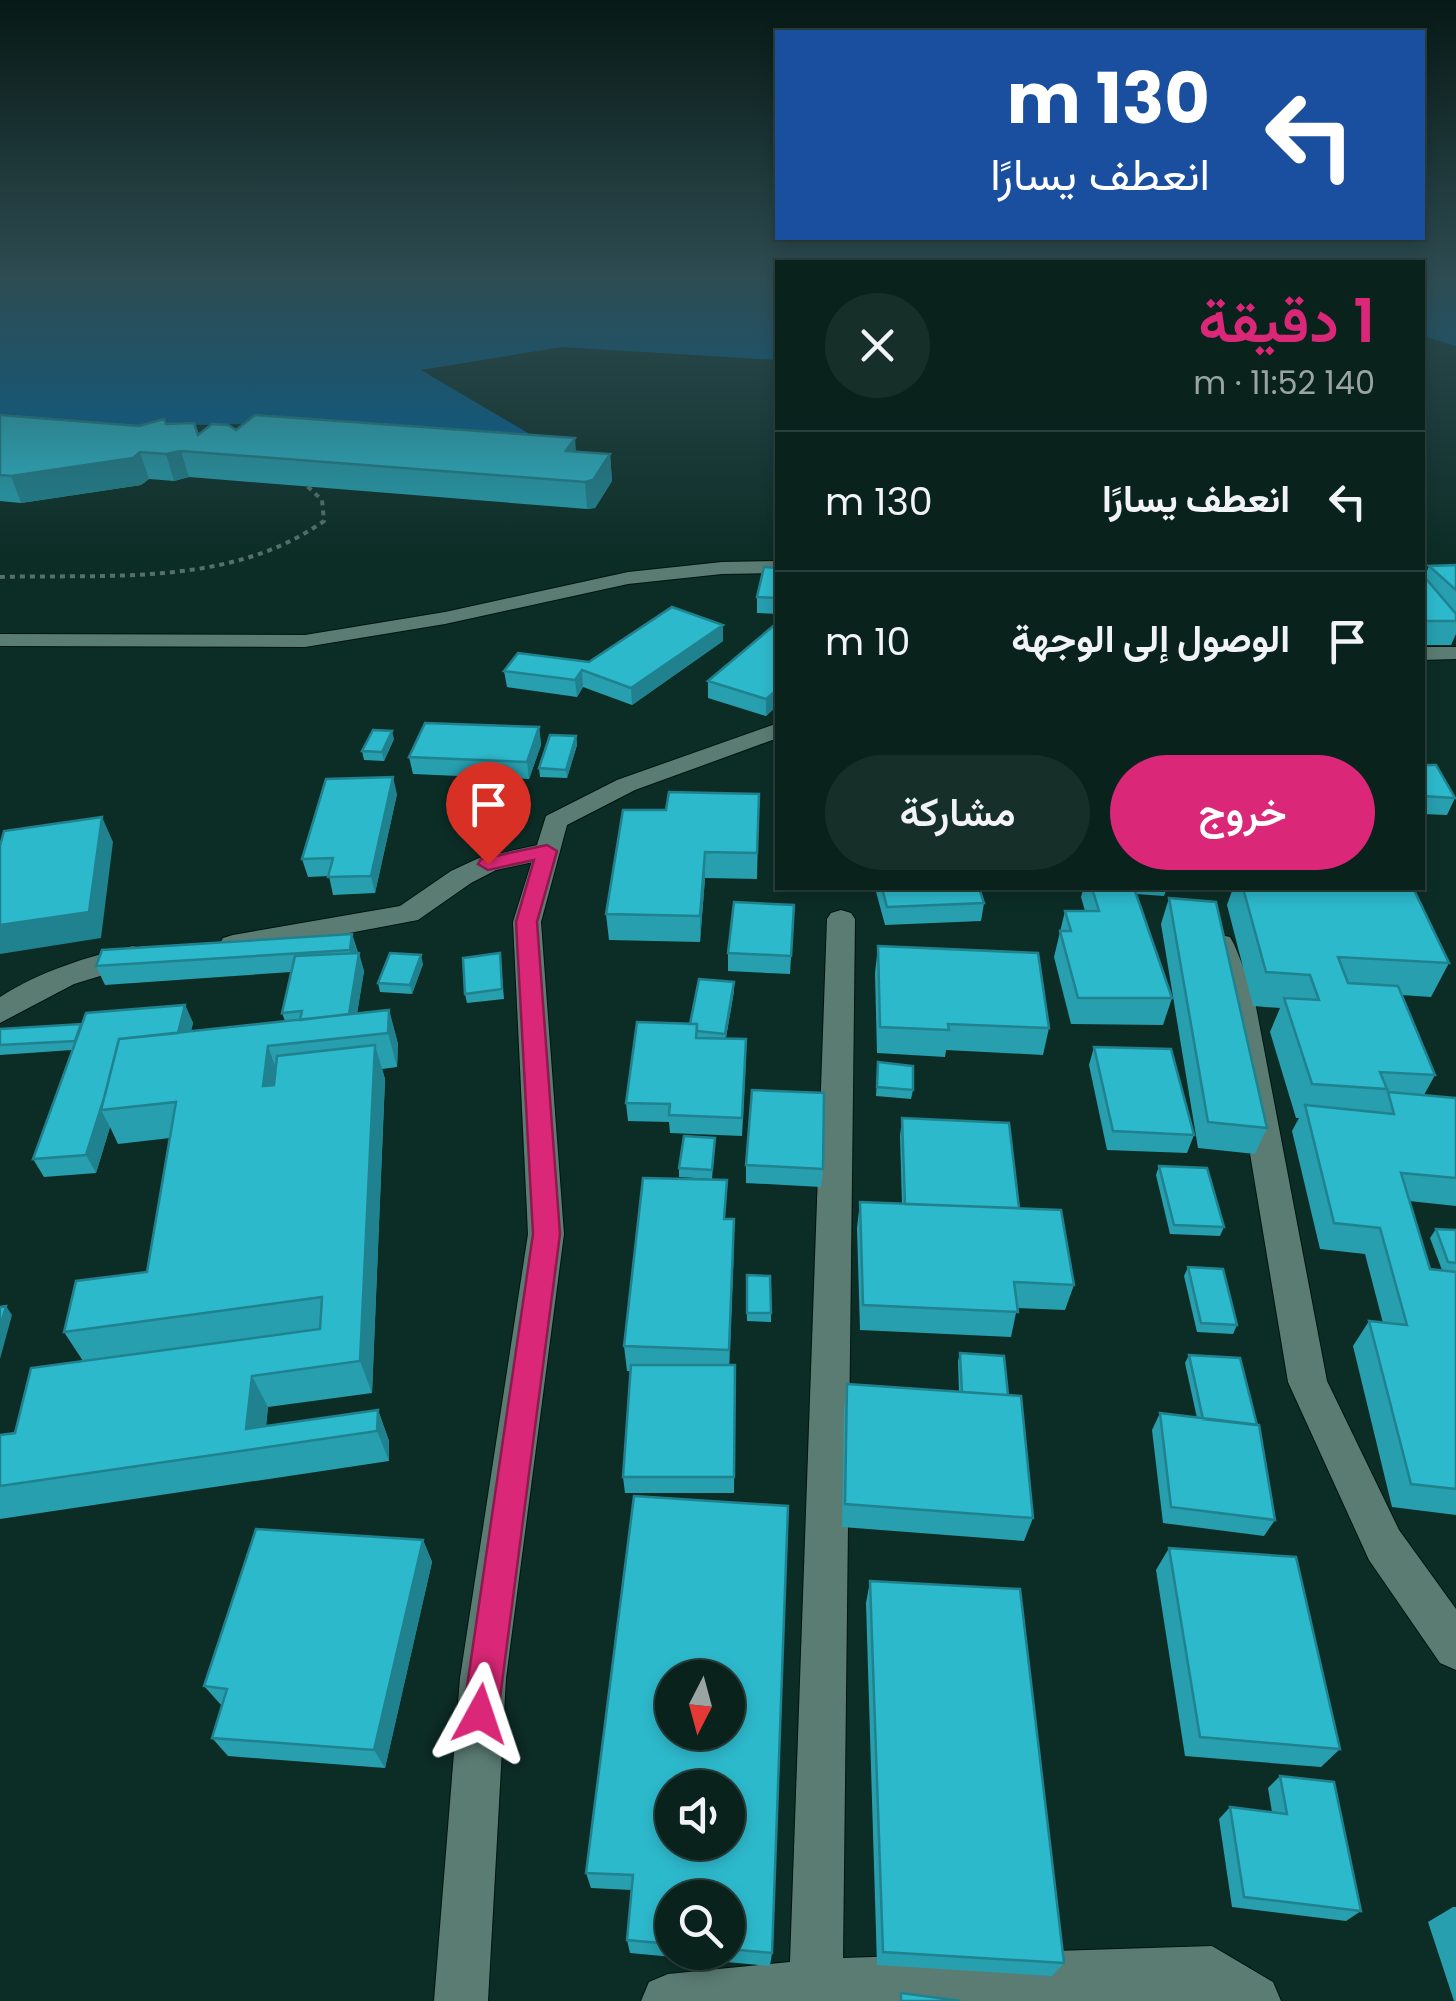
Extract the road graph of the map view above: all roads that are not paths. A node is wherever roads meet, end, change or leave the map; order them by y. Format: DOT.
graph roads {
  1 [pos="775,567"];
  2 [pos="0,640"];
  3 [pos="1456,653"];
  4 [pos="1425,654"];
  5 [pos="775,731"];
  6 [pos="547,851"];
  7 [pos="1206,904"];
  8 [pos="841,918"];
  9 [pos="211,948"];
  10 [pos="152,954"];
  11 [pos="0,1012"];
  12 [pos="1456,1647"];
  13 [pos="816,1986"];
  14 [pos="461,2001"];
  15 [pos="668,2001"];
  16 [pos="1254,2001"];
  1 -- 2 [label="street"];
  3 -- 4 [label="street"];
  5 -- 6 [label="street"];
  6 -- 9 [label="street"];
  6 -- 14 [label="street"];
  7 -- 12 [label="street"];
  8 -- 13 [label="street"];
  10 -- 11 [label="street"];
  13 -- 15 [label="street"];
  13 -- 16 [label="street"];
}
